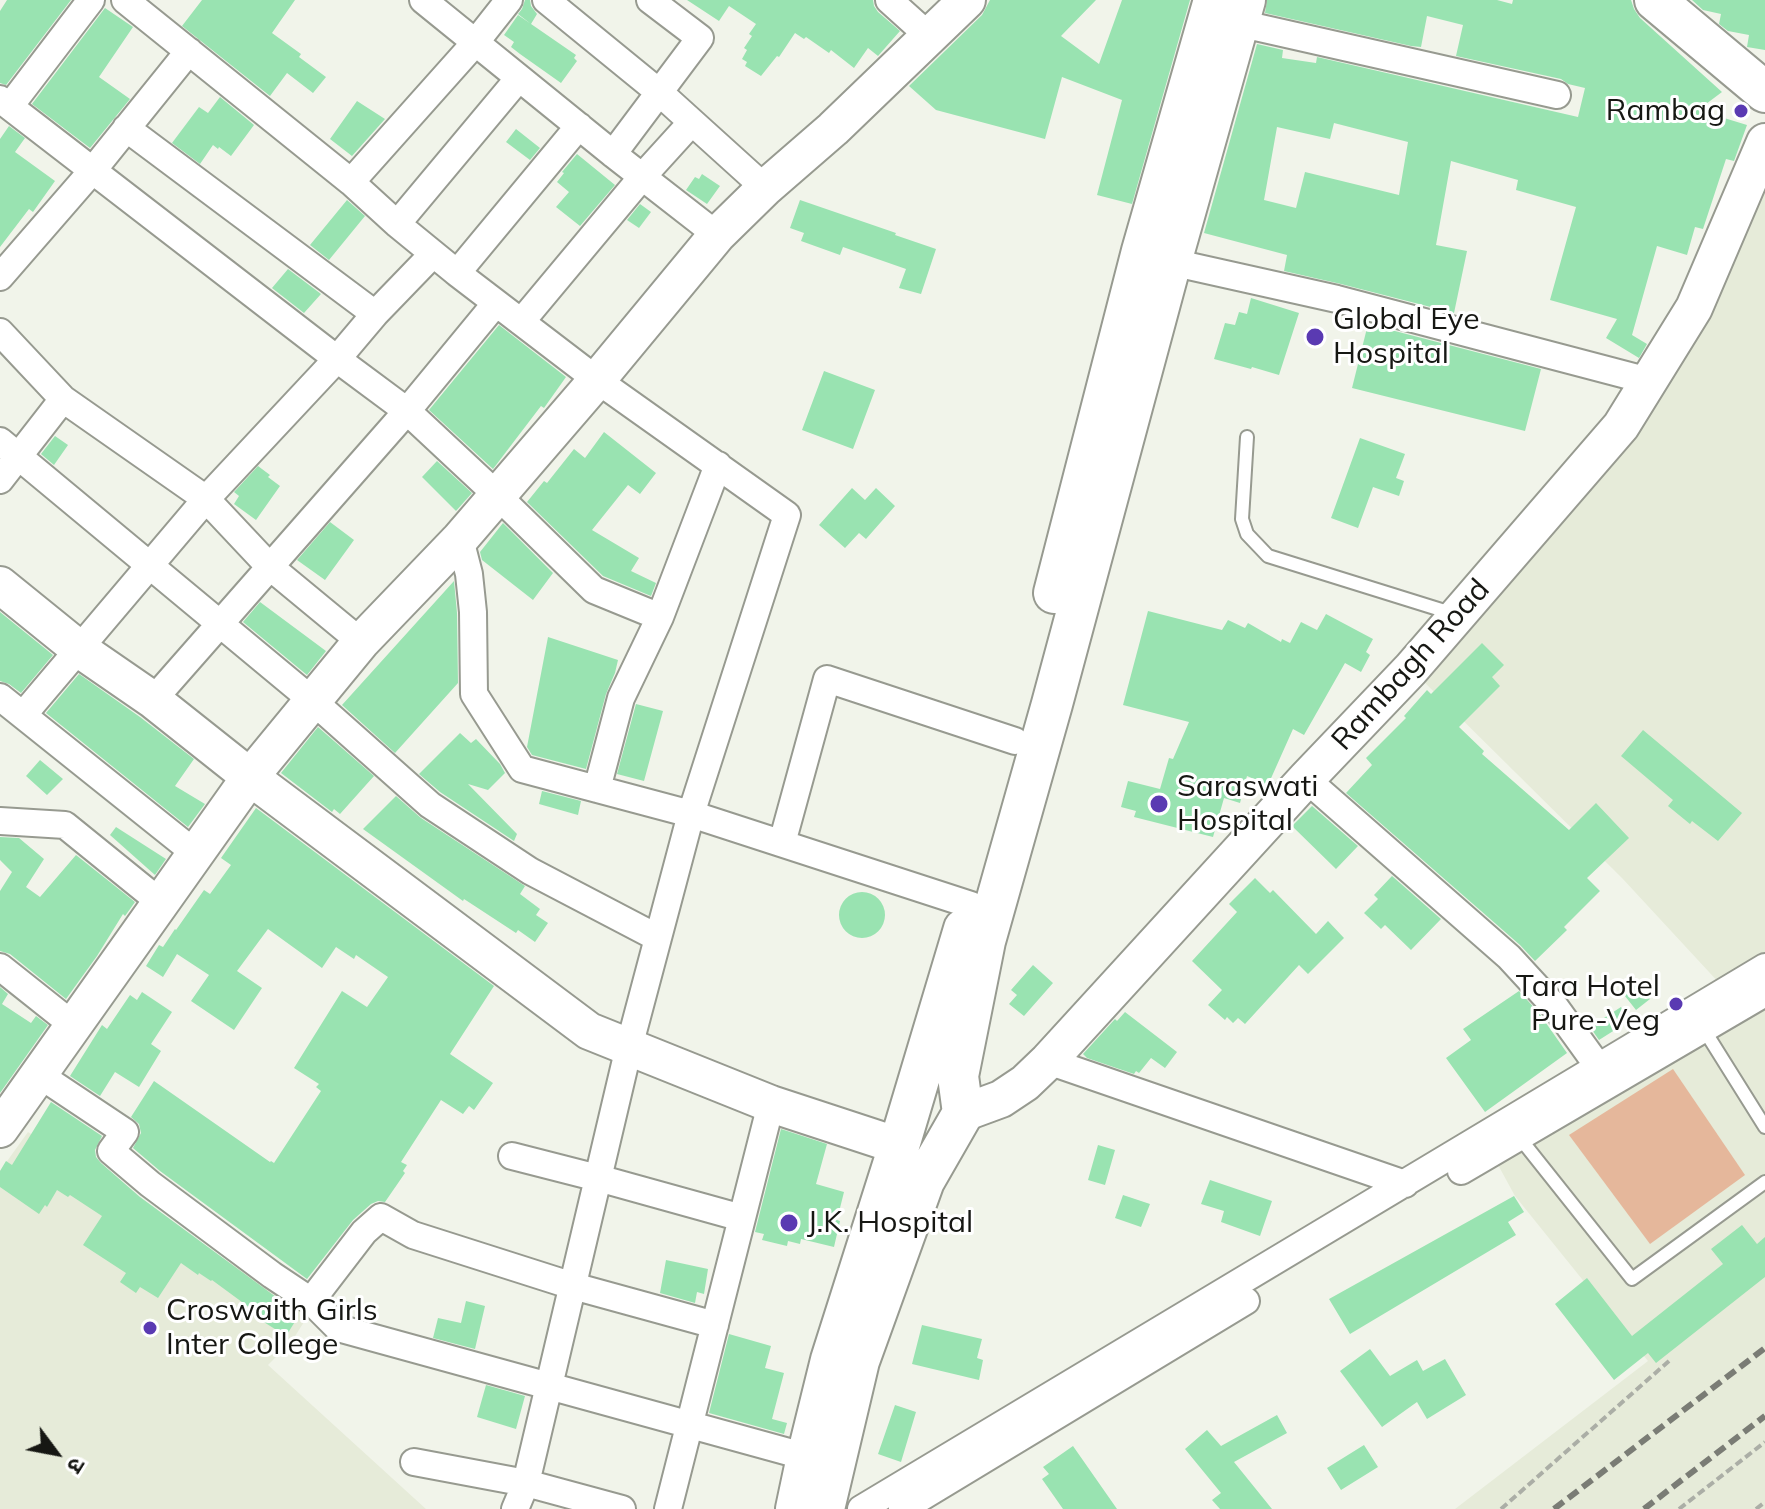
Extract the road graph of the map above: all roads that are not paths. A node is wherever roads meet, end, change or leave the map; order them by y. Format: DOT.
graph roads {
  1 [pos="91,0"];
  2 [pos="125,0"];
  3 [pos="423,0"];
  4 [pos="509,0"];
  5 [pos="546,0"];
  6 [pos="650,0"];
  7 [pos="889,0"];
  8 [pos="967,0"];
  9 [pos="1655,0"];
  10 [pos="1233,8"];
  11 [pos="930,37"];
  12 [pos="475,43"];
  13 [pos="189,51"];
  14 [pos="519,78"];
  15 [pos="1765,92"];
  16 [pos="660,93"];
  17 [pos="1557,95"];
  18 [pos="5,102"];
  19 [pos="692,122"];
  20 [pos="579,126"];
  21 [pos="126,128"];
  22 [pos="1765,142"];
  23 [pos="613,154"];
  24 [pos="93,170"];
  25 [pos="642,177"];
  26 [pos="351,182"];
  27 [pos="765,188"];
  28 [pos="397,224"];
  29 [pos="717,235"];
  30 [pos="433,254"];
  31 [pos="1171,262"];
  32 [pos="457,273"];
  33 [pos="0,277"];
  34 [pos="496,303"];
  35 [pos="375,314"];
  36 [pos="521,322"];
  37 [pos="0,332"];
  38 [pos="337,359"];
  39 [pos="597,380"];
  40 [pos="1649,381"];
  41 [pos="63,399"];
  42 [pos="407,411"];
  43 [pos="1247,437"];
  44 [pos="9,449"];
  45 [pos="718,465"];
  46 [pos="0,480"];
  47 [pos="497,495"];
  48 [pos="206,499"];
  49 [pos="460,539"];
  50 [pos="149,566"];
  51 [pos="269,566"];
  52 [pos="0,585"];
  53 [pos="1458,615"];
  54 [pos="660,617"];
  55 [pos="219,624"];
  56 [pos="361,642"];
  57 [pos="79,649"];
  58 [pos="0,697"];
  59 [pos="153,700"];
  60 [pos="313,701"];
  61 [pos="23,715"];
  62 [pos="1015,741"];
  63 [pos="250,777"];
  64 [pos="1306,779"];
  65 [pos="597,789"];
  66 [pos="691,814"];
  67 [pos="0,821"];
  68 [pos="782,843"];
  69 [pos="195,853"];
  70 [pos="160,902"];
  71 [pos="971,905"];
  72 [pos="658,938"];
  73 [pos="0,967"];
  74 [pos="1765,967"];
  75 [pos="1765,993"];
  76 [pos="73,1025"];
  77 [pos="1703,1028"];
  78 [pos="629,1047"];
  79 [pos="1048,1061"];
  80 [pos="38,1074"];
  81 [pos="1605,1075"];
  82 [pos="947,1087"];
  83 [pos="771,1104"];
  84 [pos="1765,1127"];
  85 [pos="0,1129"];
  86 [pos="1519,1137"];
  87 [pos="512,1156"];
  88 [pos="905,1165"];
  89 [pos="598,1178"];
  90 [pos="1765,1182"];
  91 [pos="1405,1184"];
  92 [pos="742,1218"];
  93 [pos="573,1286"];
  94 [pos="311,1301"];
  95 [pos="715,1325"];
  96 [pos="549,1387"];
  97 [pos="689,1425"];
  98 [pos="807,1457"];
  99 [pos="414,1462"];
  100 [pos="526,1483"];
  101 [pos="515,1509"];
  102 [pos="622,1509"];
  103 [pos="668,1509"];
  104 [pos="796,1509"];
  105 [pos="824,1509"];
  106 [pos="861,1509"];
  107 [pos="902,1509"];
  1 -- 18 [label="street"];
  2 -- 13 [label="street"];
  3 -- 12 [label="street"];
  4 -- 12 [label="street"];
  5 -- 16 [label="street"];
  6 -- 16 [label="street"];
  7 -- 11 [label="street"];
  8 -- 11 [label="street"];
  9 -- 15 [label="main road"];
  10 -- 17 [label="street"];
  10 -- 31 [label="main road"];
  10 -- 62 [label="main road"];
  11 -- 27 [label="street"];
  12 -- 14 [label="street"];
  12 -- 26 [label="street"];
  13 -- 21 [label="street"];
  13 -- 26 [label="street"];
  14 -- 20 [label="street"];
  14 -- 28 [label="street"];
  16 -- 19 [label="street"];
  16 -- 23 [label="street"];
  18 -- 24 [label="street"];
  19 -- 25 [label="street"];
  19 -- 27 [label="street"];
  20 -- 23 [label="street"];
  20 -- 32 [label="street"];
  21 -- 24 [label="street"];
  21 -- 35 [label="street"];
  22 -- 40 [label="street, Rambagh Road"];
  23 -- 25 [label="street"];
  24 -- 33 [label="street"];
  24 -- 38 [label="street"];
  25 -- 29 [label="street"];
  25 -- 36 [label="street"];
  26 -- 28 [label="street"];
  27 -- 29 [label="street"];
  28 -- 30 [label="street"];
  29 -- 39 [label="street"];
  30 -- 32 [label="street"];
  30 -- 35 [label="street"];
  31 -- 40 [label="street"];
  31 -- 82 [label="main road"];
  32 -- 34 [label="street"];
  34 -- 36 [label="street"];
  34 -- 42 [label="street"];
  35 -- 38 [label="street"];
  36 -- 39 [label="street"];
  37 -- 41 [label="street"];
  38 -- 42 [label="street"];
  38 -- 48 [label="street"];
  39 -- 45 [label="street"];
  39 -- 47 [label="street"];
  40 -- 53 [label="street, Rambagh Road"];
  41 -- 44 [label="street"];
  41 -- 48 [label="street"];
  42 -- 47 [label="street"];
  42 -- 51 [label="street"];
  43 -- 53 [label="lane"];
  44 -- 46 [label="street"];
  44 -- 50 [label="street"];
  45 -- 54 [label="street"];
  45 -- 66 [label="street"];
  47 -- 49 [label="street"];
  47 -- 54 [label="street"];
  48 -- 50 [label="street"];
  48 -- 51 [label="street"];
  49 -- 56 [label="street"];
  49 -- 65 [label="street"];
  50 -- 55 [label="street"];
  50 -- 57 [label="street"];
  51 -- 55 [label="street"];
  51 -- 56 [label="street"];
  52 -- 57 [label="street"];
  53 -- 64 [label="street, Rambagh Road"];
  54 -- 65 [label="street"];
  55 -- 59 [label="street"];
  55 -- 60 [label="street"];
  56 -- 60 [label="street"];
  57 -- 59 [label="street"];
  57 -- 61 [label="street"];
  58 -- 61 [label="street"];
  59 -- 63 [label="street"];
  60 -- 63 [label="street"];
  60 -- 72 [label="street"];
  61 -- 69 [label="street"];
  62 -- 68 [label="street"];
  62 -- 71 [label="main road"];
  63 -- 69 [label="street"];
  63 -- 78 [label="street"];
  64 -- 79 [label="street, Rambagh Road"];
  64 -- 81 [label="street"];
  65 -- 66 [label="street"];
  66 -- 68 [label="street"];
  66 -- 72 [label="street"];
  67 -- 70 [label="street"];
  68 -- 71 [label="street"];
  69 -- 70 [label="street"];
  70 -- 76 [label="street"];
  71 -- 82 [label="main road"];
  72 -- 78 [label="street"];
  73 -- 76 [label="street"];
  74 -- 81 [label="street"];
  75 -- 77 [label="street"];
  76 -- 80 [label="street"];
  77 -- 81 [label="street"];
  77 -- 84 [label="lane"];
  78 -- 83 [label="street"];
  78 -- 89 [label="street"];
  79 -- 82 [label="street, Rambagh Road"];
  79 -- 91 [label="street"];
  80 -- 85 [label="street"];
  80 -- 94 [label="street"];
  81 -- 86 [label="street"];
  81 -- 91 [label="street"];
  82 -- 88 [label="main road"];
  82 -- 88 [label="main road"];
  83 -- 88 [label="street"];
  83 -- 92 [label="street"];
  86 -- 90 [label="lane"];
  86 -- 107 [label="street"];
  87 -- 89 [label="street"];
  88 -- 98 [label="main road"];
  88 -- 105 [label="main road"];
  89 -- 92 [label="street"];
  89 -- 93 [label="street"];
  91 -- 106 [label="street"];
  92 -- 95 [label="street"];
  93 -- 94 [label="street"];
  93 -- 95 [label="street"];
  93 -- 96 [label="street"];
  94 -- 96 [label="street"];
  95 -- 97 [label="street"];
  96 -- 97 [label="street"];
  96 -- 100 [label="street"];
  97 -- 98 [label="street"];
  97 -- 103 [label="street"];
  98 -- 104 [label="main road"];
  99 -- 100 [label="street"];
  100 -- 101 [label="street"];
  100 -- 102 [label="street"];
}
